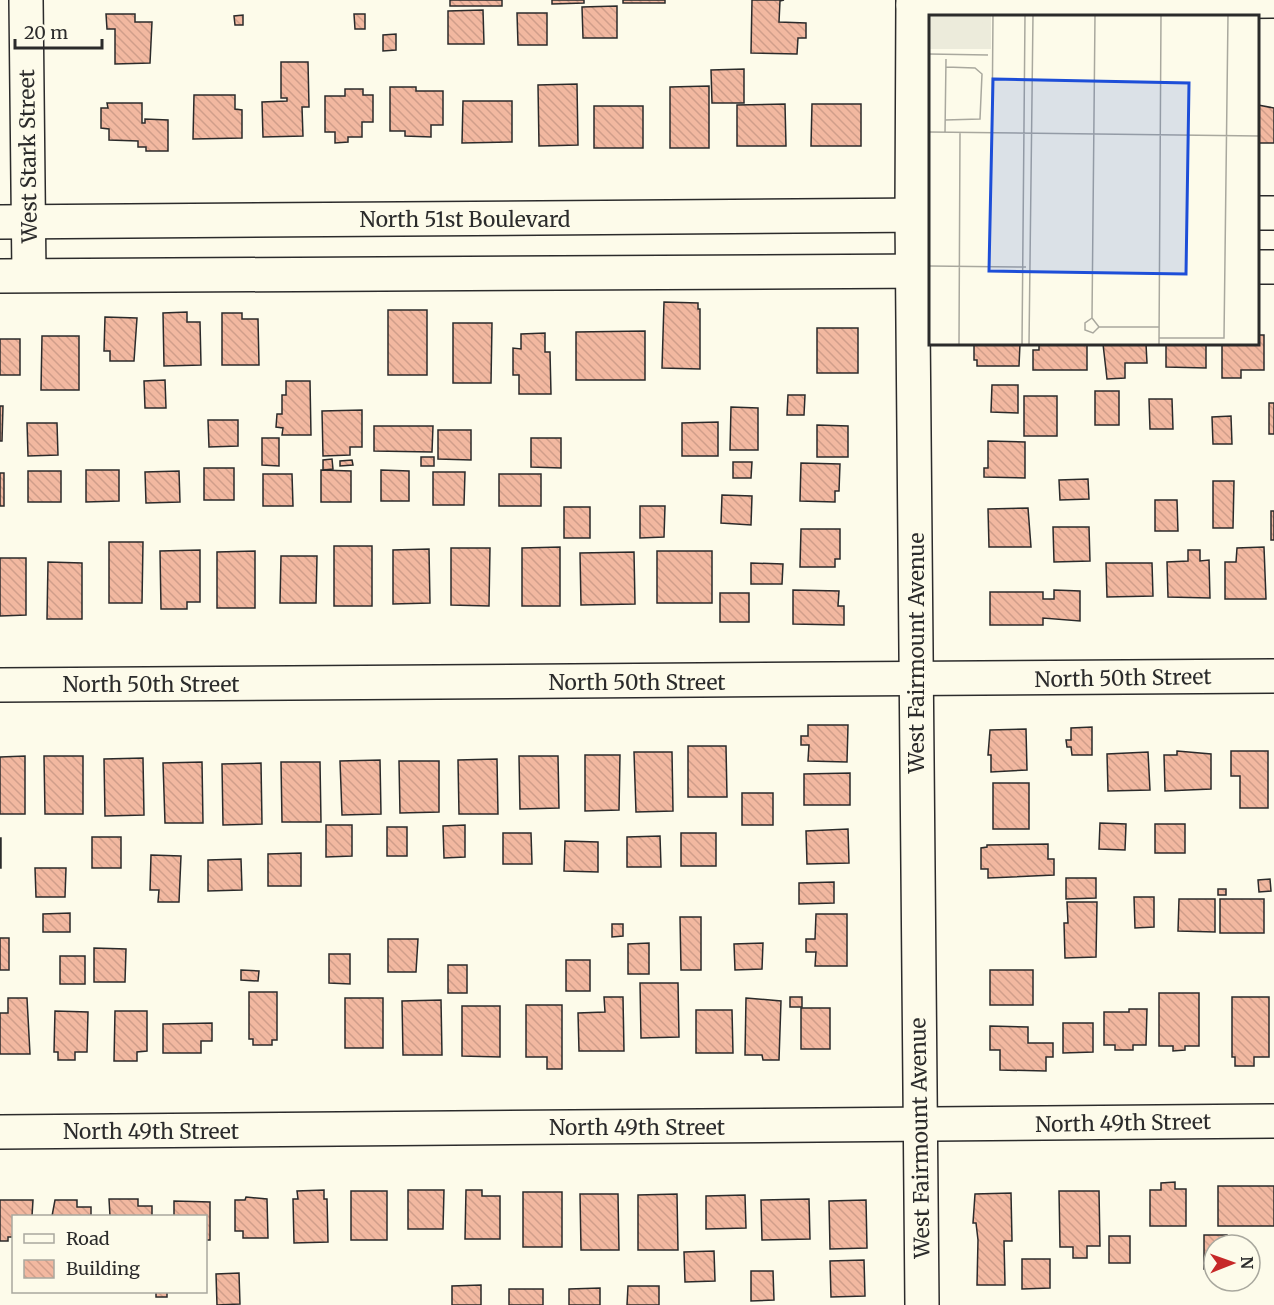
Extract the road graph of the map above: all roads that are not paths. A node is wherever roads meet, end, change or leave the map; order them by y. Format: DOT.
graph roads {
  1 [pos="26,0"];
  2 [pos="1274,1"];
  3 [pos="913,3"];
  4 [pos="921,215"];
  5 [pos="15,222"];
  6 [pos="921,271"];
  7 [pos="15,275"];
  8 [pos="1274,676"];
  9 [pos="917,681"];
  10 [pos="0,685"];
  11 [pos="1274,1121"];
  12 [pos="919,1125"];
  13 [pos="0,1132"];
  14 [pos="922,1305"];
  1 -- 5 [label="street, West Stark Street"];
  2 -- 3 [label="street"];
  3 -- 4 [label="street, West Fairmount Avenue"];
  4 -- 5 [label="street, North 51st Boulevard"];
  4 -- 6 [label="street, West Fairmount Avenue"];
  5 -- 7 [label="street, West Stark Street"];
  6 -- 7 [label="street"];
  6 -- 9 [label="street, West Fairmount Avenue"];
  8 -- 9 [label="street, North 50th Street"];
  9 -- 10 [label="street, North 50th Street"];
  9 -- 12 [label="street, West Fairmount Avenue"];
  11 -- 12 [label="street, North 49th Street"];
  12 -- 13 [label="street, North 49th Street"];
  12 -- 14 [label="street, West Fairmount Avenue"];
}
